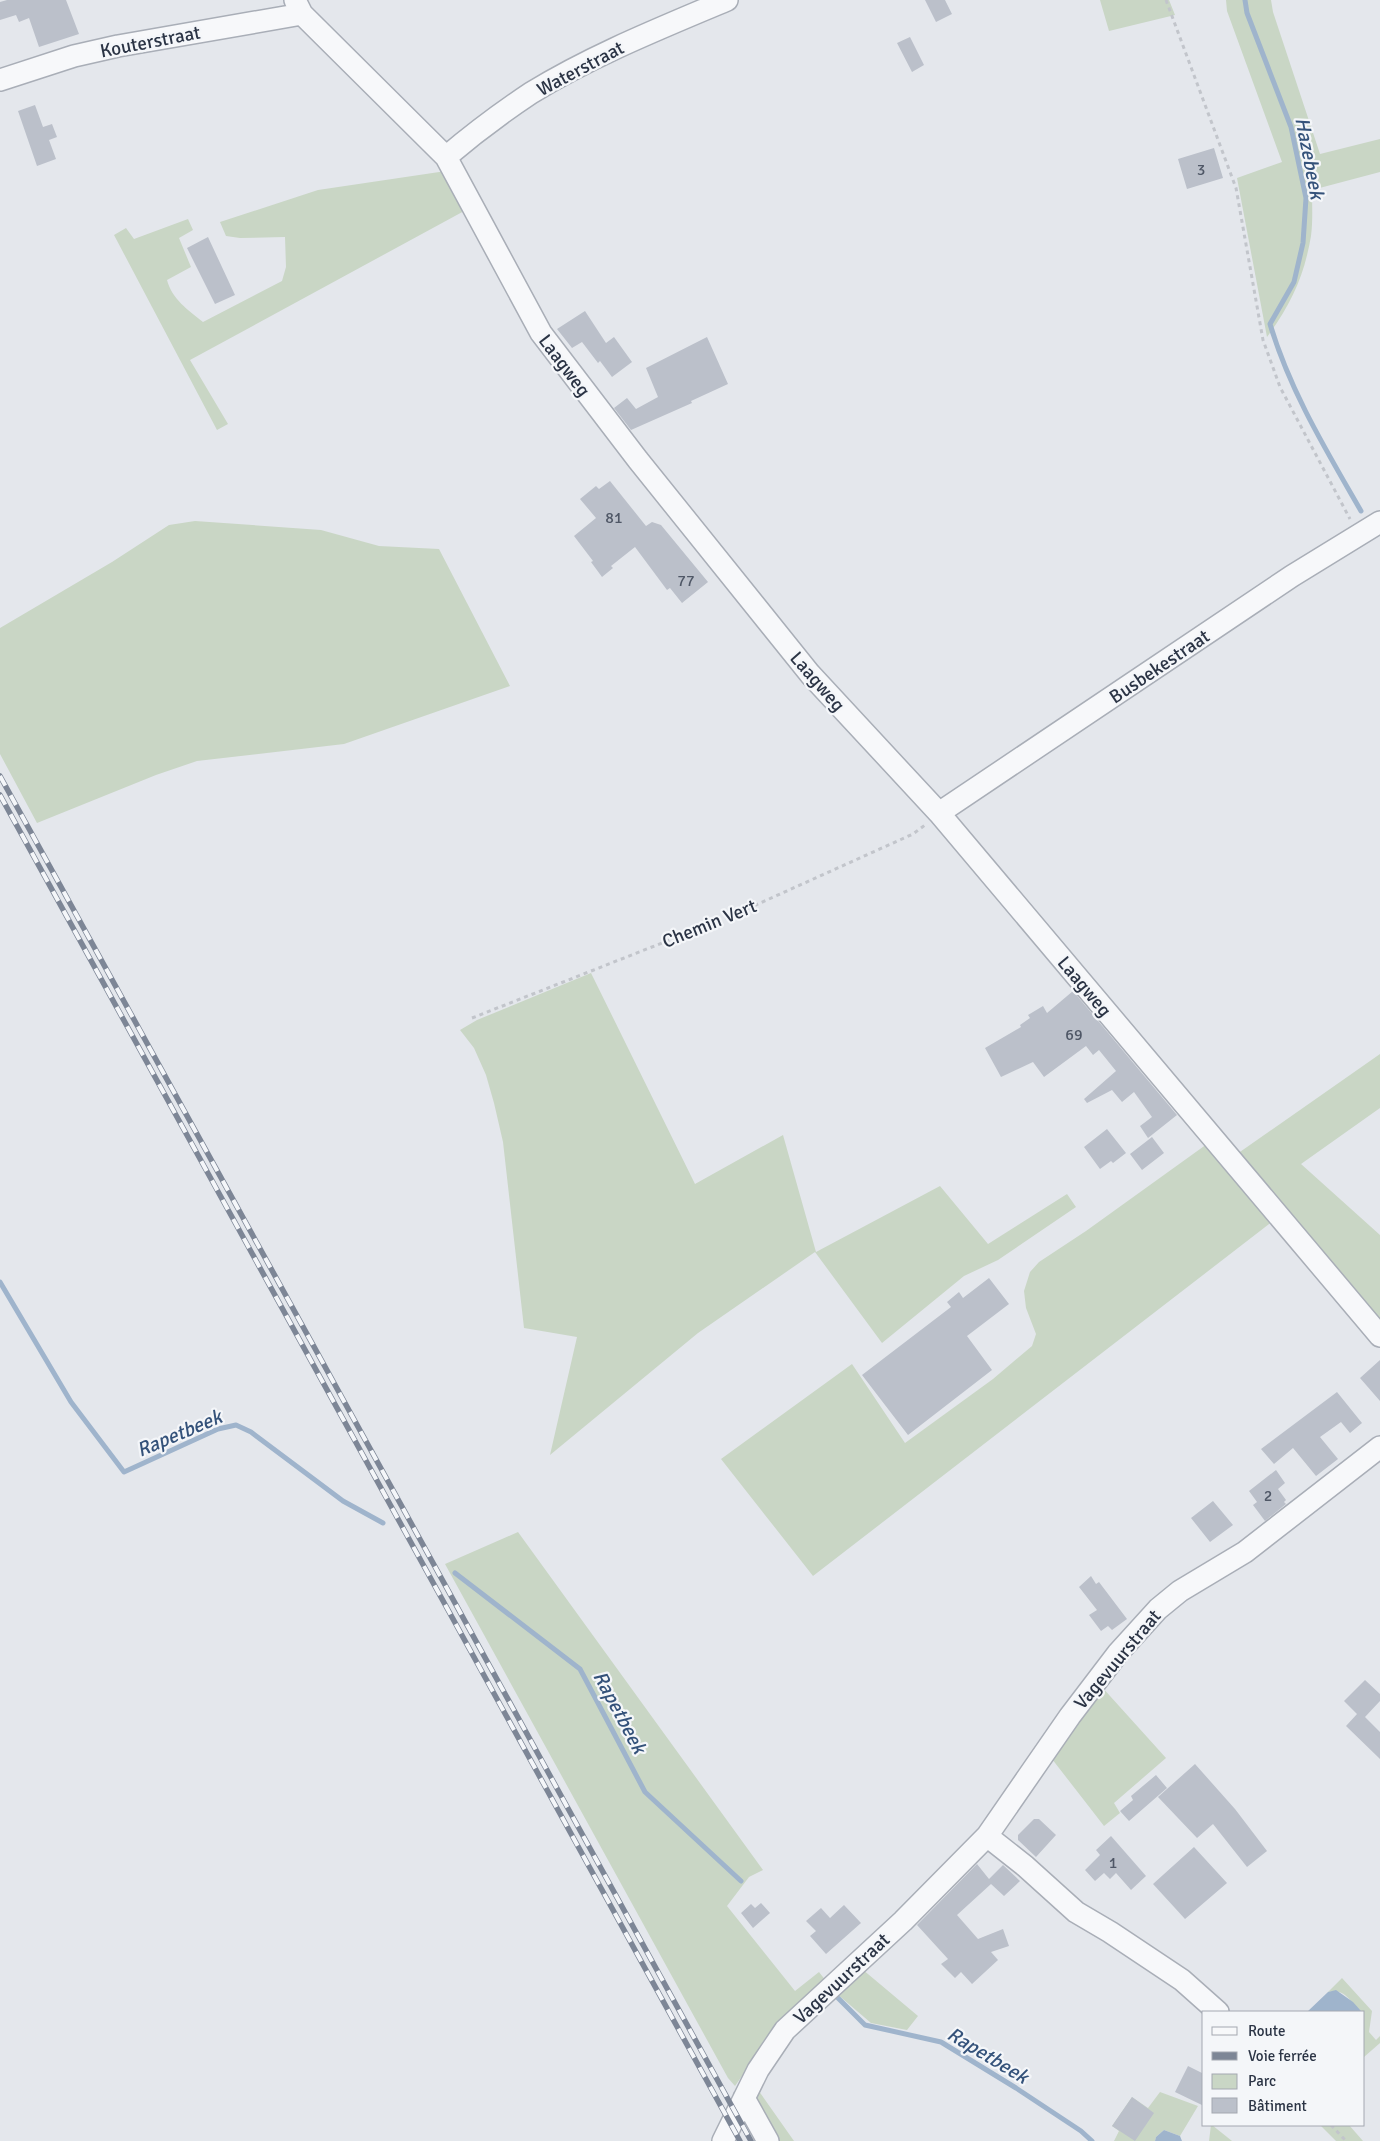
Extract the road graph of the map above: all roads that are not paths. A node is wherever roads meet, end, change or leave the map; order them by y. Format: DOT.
graph roads {
  1 [pos="727,0"];
  2 [pos="298,7"];
  3 [pos="0,80"];
  4 [pos="446,157"];
  5 [pos="1380,522"];
  6 [pos="939,813"];
  7 [pos="1380,1336"];
  8 [pos="1380,1447"];
  9 [pos="988,1836"];
  10 [pos="1217,2011"];
  11 [pos="744,2098"];
  12 [pos="723,2141"];
  13 [pos="768,2141"];
  1 -- 4 [label="street, Waterstraat"];
  2 -- 3 [label="street, Kouterstraat"];
  2 -- 4 [label="street, Laagweg"];
  4 -- 6 [label="street, Laagweg"];
  5 -- 6 [label="street, Busbekestraat"];
  6 -- 7 [label="street, Laagweg"];
  8 -- 9 [label="street, Vagevuurstraat"];
  9 -- 10 [label="street"];
  9 -- 11 [label="street, Vagevuurstraat"];
  11 -- 12 [label="street, Vagevuurstraat"];
  11 -- 13 [label="street"];
}
